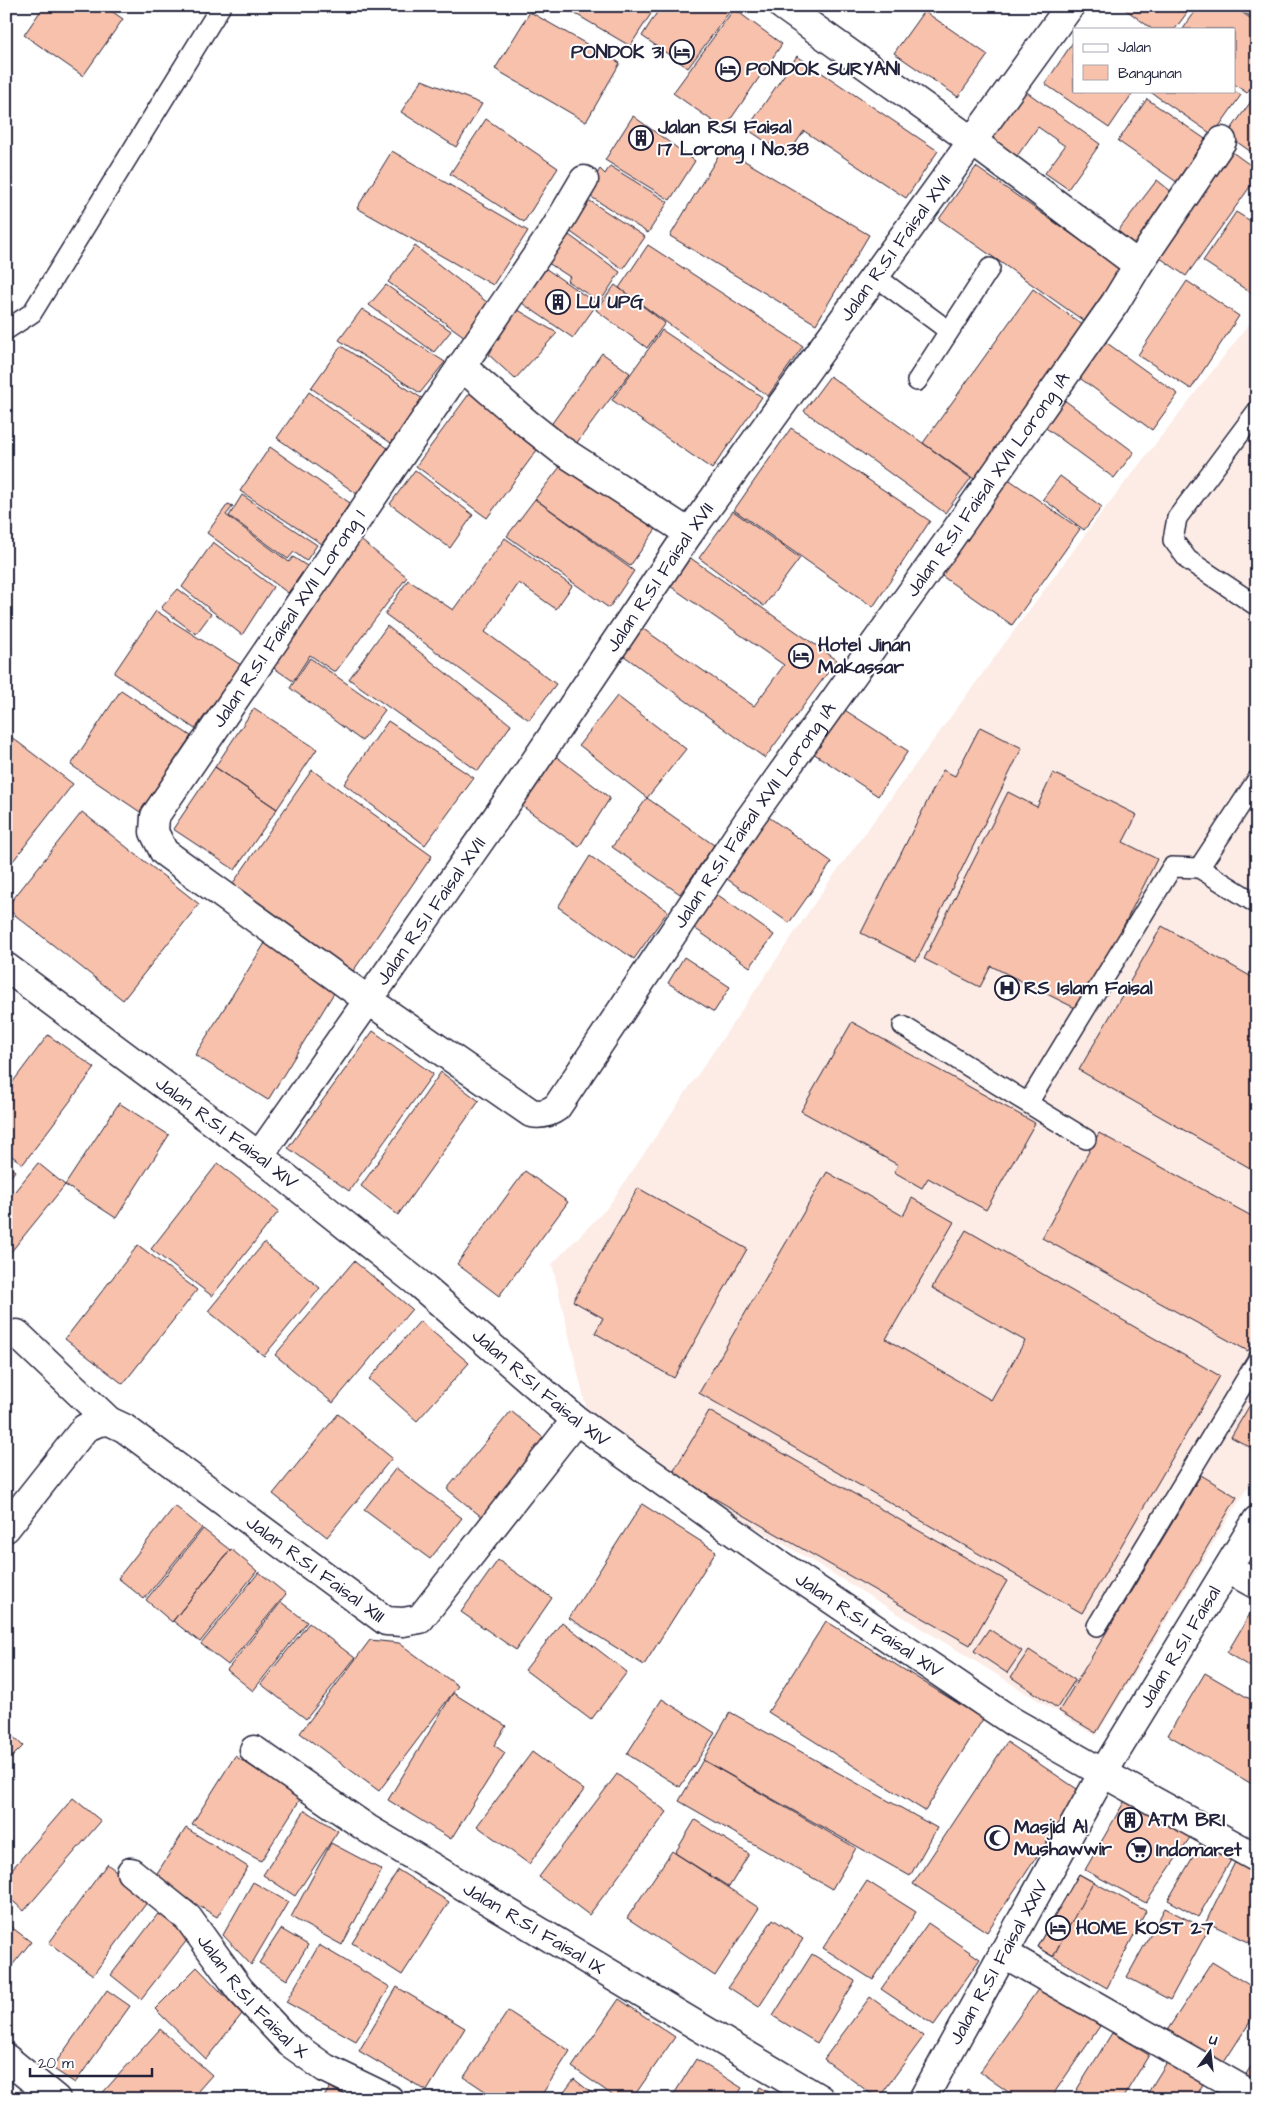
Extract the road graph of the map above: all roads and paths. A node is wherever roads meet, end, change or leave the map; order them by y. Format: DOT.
graph roads {
  1 [pos="221,6"];
  2 [pos="783,6"];
  3 [pos="1070,6"];
  4 [pos="972,141"];
  5 [pos="1222,141"];
  6 [pos="584,180"];
  7 [pos="1138,266"];
  8 [pos="990,268"];
  9 [pos="875,276"];
  10 [pos="6,330"];
  11 [pos="950,331"];
  12 [pos="461,366"];
  13 [pos="916,381"];
  14 [pos="1257,411"];
  15 [pos="689,533"];
  16 [pos="1257,606"];
  17 [pos="1257,780"];
  18 [pos="1199,868"];
  19 [pos="1257,904"];
  20 [pos="6,967"];
  21 [pos="368,1000"];
  22 [pos="903,1026"];
  23 [pos="1028,1103"];
  24 [pos="1086,1139"];
  25 [pos="259,1156"];
  26 [pos="17,1334"];
  27 [pos="1257,1361"];
  28 [pos="576,1420"];
  29 [pos="109,1421"];
  30 [pos="1257,1520"];
  31 [pos="6,1528"];
  32 [pos="1228,1569"];
  33 [pos="1257,1585"];
  34 [pos="1097,1626"];
  35 [pos="254,1750"];
  36 [pos="1103,1773"];
  37 [pos="1257,1858"];
  38 [pos="131,1872"];
  39 [pos="1003,1953"];
  40 [pos="6,2058"];
  41 [pos="1257,2098"];
  42 [pos="56,2099"];
  43 [pos="389,2099"];
  44 [pos="820,2099"];
  45 [pos="923,2099"];
  1 -- 10 [label="lane"];
  2 -- 4 [label="street"];
  3 -- 4 [label="street, Jalan R.S.I Faisal XVII"];
  4 -- 7 [label="street"];
  4 -- 9 [label="street, Jalan R.S.I Faisal XVII"];
  5 -- 7 [label="street, Jalan R.S.I Faisal XVII Lorong 1A"];
  6 -- 12 [label="street, Jalan R.S.I Faisal XVII Lorong 1"];
  7 -- 21 [label="street, Jalan R.S.I Faisal XVII Lorong 1A"];
  8 -- 11 [label="lane"];
  9 -- 11 [label="lane"];
  9 -- 15 [label="street, Jalan R.S.I Faisal XVII"];
  11 -- 13 [label="lane"];
  12 -- 15 [label="street"];
  12 -- 21 [label="street, Jalan R.S.I Faisal XVII Lorong 1"];
  14 -- 16 [label="lane"];
  15 -- 21 [label="street, Jalan R.S.I Faisal XVII"];
  17 -- 18 [label="lane"];
  18 -- 19 [label="lane"];
  18 -- 23 [label="lane"];
  20 -- 25 [label="street, Jalan R.S.I Faisal XIV"];
  21 -- 25 [label="street, Jalan R.S.I Faisal XVII"];
  22 -- 23 [label="lane"];
  23 -- 24 [label="lane"];
  25 -- 28 [label="street, Jalan R.S.I Faisal XIV"];
  26 -- 29 [label="street, Jalan R.S.I Faisal XIII"];
  27 -- 34 [label="lane"];
  28 -- 29 [label="street, Jalan R.S.I Faisal XIII"];
  28 -- 36 [label="street, Jalan R.S.I Faisal XIV"];
  29 -- 31 [label="street"];
  30 -- 32 [label="street, Jalan R.S.I Faisal"];
  32 -- 33 [label="street"];
  32 -- 36 [label="street, Jalan R.S.I Faisal"];
  35 -- 44 [label="street, Jalan R.S.I Faisal IX"];
  36 -- 37 [label="street, Jalan R.S.I Faisal XIV"];
  36 -- 39 [label="street, Jalan R.S.I Faisal XXIV"];
  38 -- 43 [label="street, Jalan R.S.I Faisal X"];
  39 -- 41 [label="street"];
  39 -- 45 [label="street, Jalan R.S.I Faisal XXIV"];
  40 -- 42 [label="street"];
}
